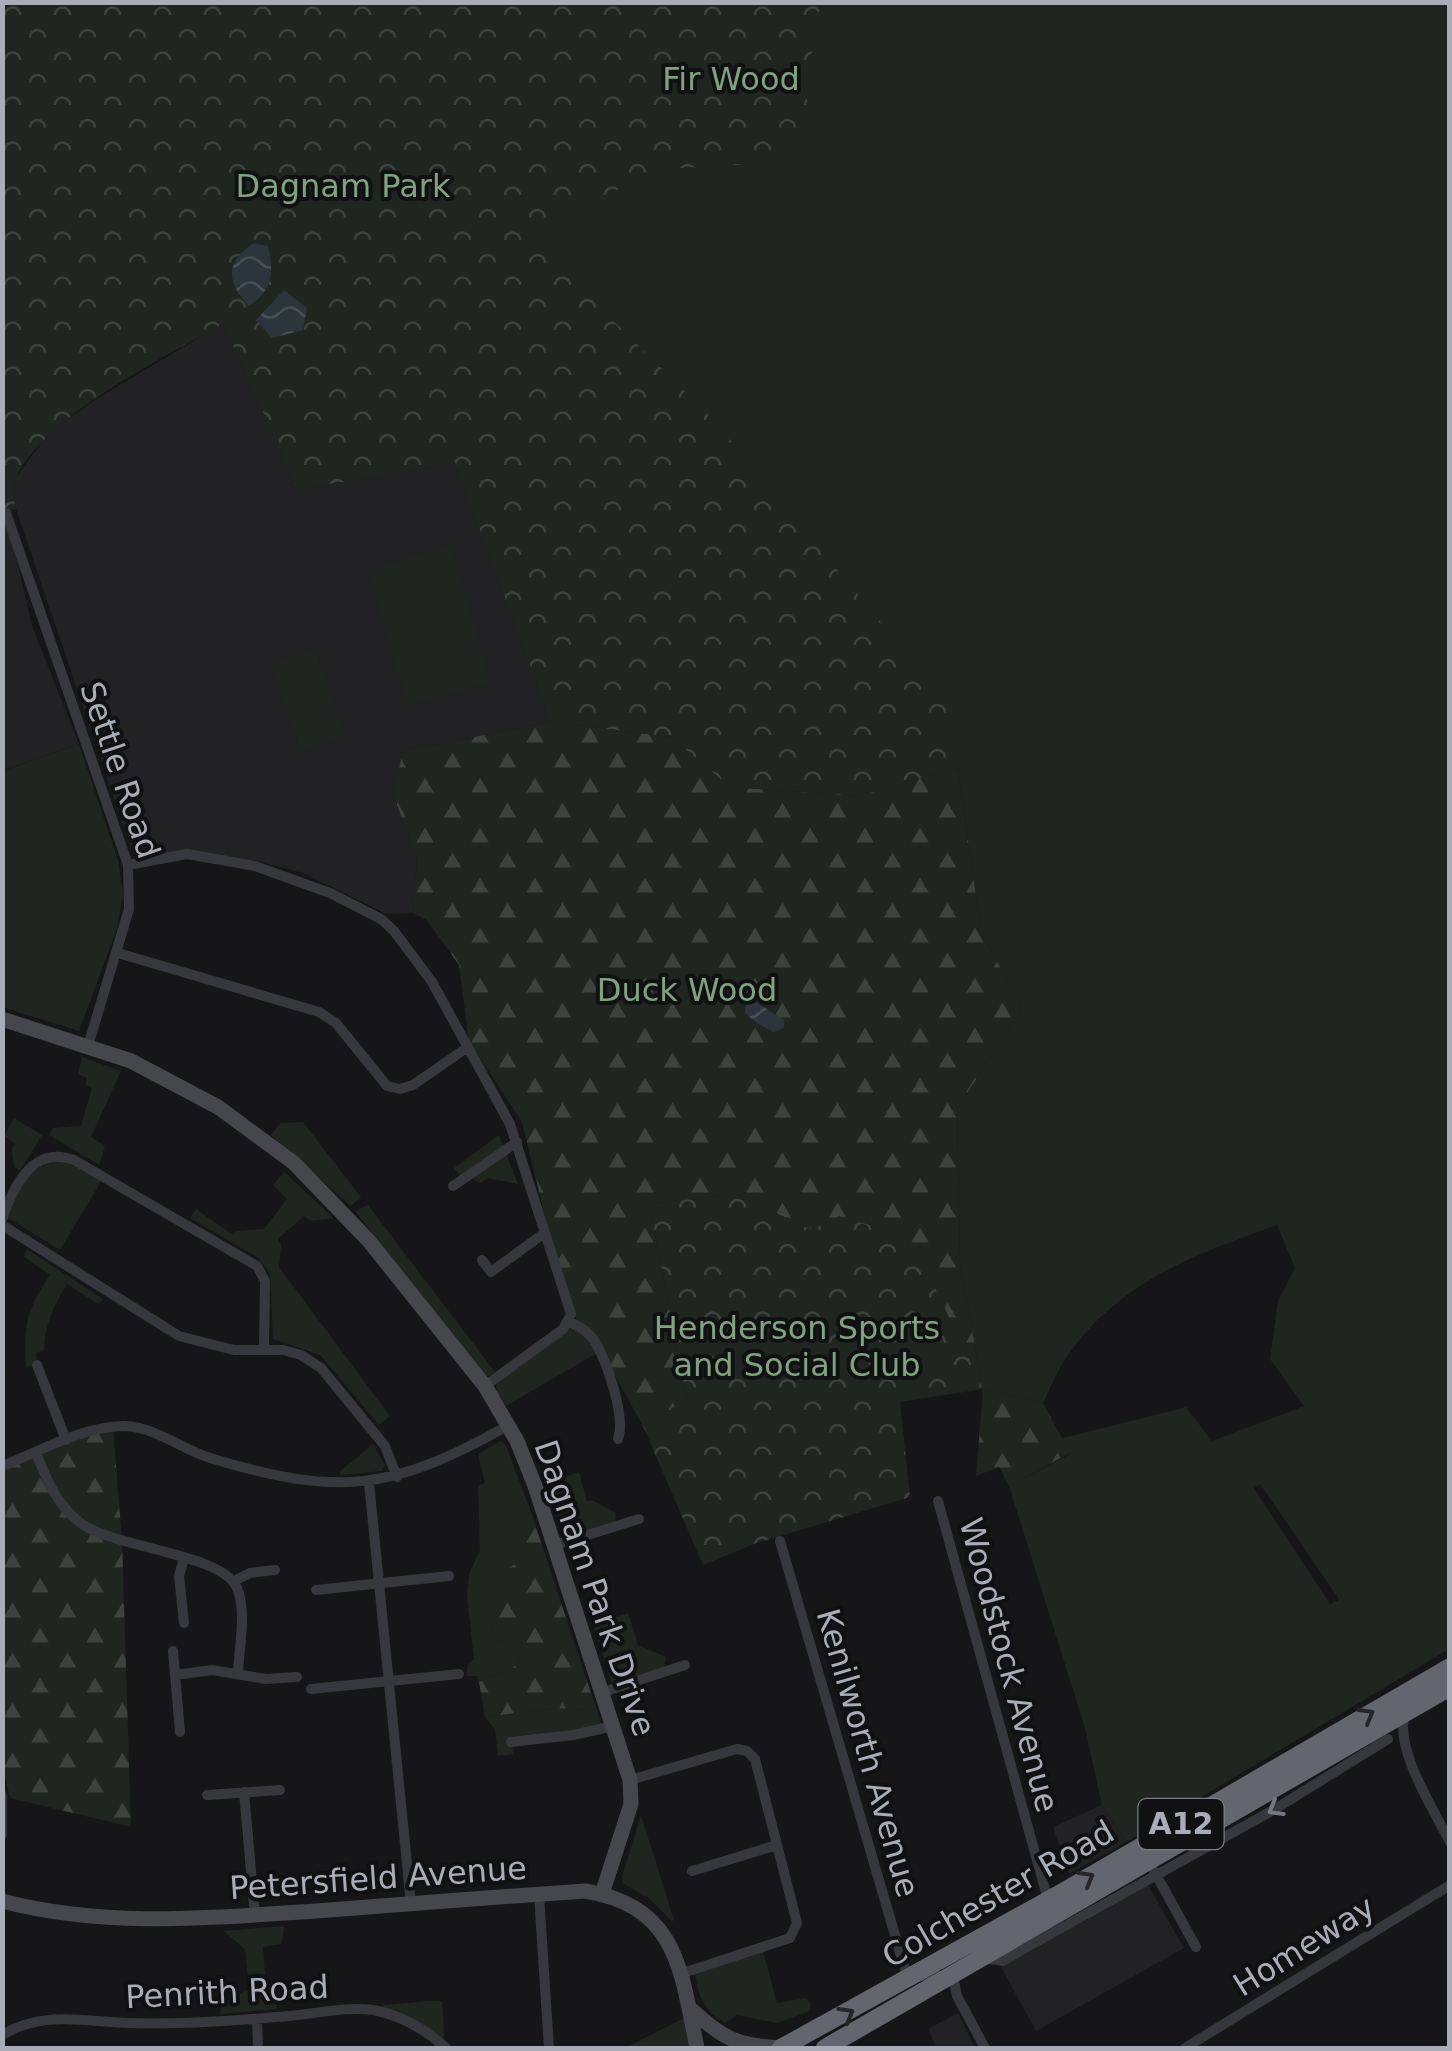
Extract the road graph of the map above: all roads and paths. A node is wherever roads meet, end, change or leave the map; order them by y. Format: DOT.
graph roads {
  1 [pos="6,513"];
  2 [pos="128,865"];
  3 [pos="118,953"];
  4 [pos="2,1019"];
  5 [pos="88,1046"];
  6 [pos="468,1047"];
  7 [pos="518,1142"];
  8 [pos="454,1186"];
  9 [pos="2,1222"];
  10 [pos="544,1234"];
  11 [pos="482,1260"];
  12 [pos="569,1322"];
  13 [pos="264,1349"];
  14 [pos="37,1365"];
  15 [pos="485,1386"];
  16 [pos="509,1425"];
  17 [pos="618,1439"];
  18 [pos="66,1440"];
  19 [pos="36,1453"];
  20 [pos="2,1466"];
  21 [pos="397,1476"];
  22 [pos="369,1482"];
  23 [pos="938,1501"];
  24 [pos="639,1519"];
  25 [pos="780,1541"];
  26 [pos="555,1545"];
  27 [pos="184,1558"];
  28 [pos="275,1570"];
  29 [pos="449,1576"];
  30 [pos="234,1581"];
  31 [pos="378,1583"];
  32 [pos="316,1590"];
  33 [pos="184,1623"];
  34 [pos="173,1650"];
  35 [pos="685,1665"];
  36 [pos="1450,1667"];
  37 [pos="238,1673"];
  38 [pos="459,1674"];
  39 [pos="175,1675"];
  40 [pos="297,1677"];
  41 [pos="388,1681"];
  42 [pos="1450,1687"];
  43 [pos="312,1689"];
  44 [pos="603,1692"];
  45 [pos="1405,1717"];
  46 [pos="614,1726"];
  47 [pos="180,1732"];
  48 [pos="1360,1738"];
  49 [pos="1389,1739"];
  50 [pos="512,1742"];
  51 [pos="1404,1746"];
  52 [pos="630,1780"];
  53 [pos="280,1790"];
  54 [pos="244,1792"];
  55 [pos="2,1795"];
  56 [pos="207,1795"];
  57 [pos="2,1835"];
  58 [pos="1450,1842"];
  59 [pos="777,1844"];
  60 [pos="1152,1868"];
  61 [pos="692,1870"];
  62 [pos="1450,1885"];
  63 [pos="602,1894"];
  64 [pos="539,1895"];
  65 [pos="1048,1900"];
  66 [pos="2,1901"];
  67 [pos="411,1904"];
  68 [pos="255,1916"];
  69 [pos="1196,1948"];
  70 [pos="680,1974"];
  71 [pos="910,1978"];
  72 [pos="952,1988"];
  73 [pos="692,2010"];
  74 [pos="258,2019"];
  75 [pos="2,2035"];
  76 [pos="739,2046"];
  77 [pos="258,2048"];
  78 [pos="446,2048"];
  79 [pos="549,2048"];
  80 [pos="698,2048"];
  81 [pos="782,2048"];
  82 [pos="825,2048"];
  83 [pos="985,2048"];
  84 [pos="1185,2048"];
  1 -- 2 [label="street, Settle Road"];
  2 -- 3 [label="street, Settle Road"];
  2 -- 6 [label="street"];
  3 -- 5 [label="street, Settle Road"];
  3 -- 6 [label="street"];
  4 -- 5 [label="street, Dagnam Park Drive"];
  5 -- 15 [label="street, Dagnam Park Drive"];
  6 -- 7 [label="street"];
  7 -- 8 [label="street"];
  7 -- 10 [label="street"];
  9 -- 13 [label="street"];
  9 -- 13 [label="street"];
  10 -- 11 [label="street"];
  10 -- 12 [label="street"];
  12 -- 15 [label="street"];
  12 -- 17 [label="street"];
  13 -- 21 [label="street"];
  14 -- 18 [label="street"];
  15 -- 16 [label="street, Dagnam Park Drive"];
  16 -- 21 [label="street"];
  16 -- 26 [label="street, Dagnam Park Drive"];
  18 -- 19 [label="street"];
  18 -- 22 [label="street"];
  19 -- 20 [label="street"];
  19 -- 27 [label="street"];
  21 -- 22 [label="street"];
  22 -- 31 [label="street"];
  23 -- 65 [label="street, Woodstock Avenue"];
  24 -- 26 [label="street"];
  25 -- 71 [label="street, Kenilworth Avenue"];
  26 -- 44 [label="street, Dagnam Park Drive"];
  27 -- 30 [label="street"];
  27 -- 33 [label="street"];
  28 -- 30 [label="street"];
  29 -- 31 [label="street"];
  30 -- 37 [label="street"];
  31 -- 32 [label="street"];
  31 -- 41 [label="street"];
  34 -- 39 [label="street"];
  35 -- 44 [label="street"];
  65 -- 36 [label="highway, Colchester Road / A12, one-way"];
  37 -- 39 [label="street"];
  37 -- 40 [label="street"];
  38 -- 41 [label="street"];
  39 -- 47 [label="street"];
  41 -- 43 [label="street"];
  41 -- 67 [label="street"];
  42 -- 45 [label="highway, Colchester Road / A12"];
  44 -- 46 [label="street, Dagnam Park Drive"];
  45 -- 48 [label="highway, Colchester Road / A12"];
  45 -- 49 [label="street, Colchester Road"];
  45 -- 51 [label="street"];
  46 -- 50 [label="street"];
  46 -- 52 [label="street, Dagnam Park Drive"];
  48 -- 49 [label="street"];
  48 -- 60 [label="highway, Colchester Road / A12"];
  49 -- 51 [label="street"];
  49 -- 60 [label="street, Colchester Road, one-way"];
  51 -- 58 [label="street"];
  52 -- 59 [label="street"];
  52 -- 63 [label="street, Dagnam Park Drive"];
  53 -- 54 [label="street"];
  54 -- 56 [label="street"];
  54 -- 68 [label="street"];
  55 -- 57 [label="street"];
  59 -- 61 [label="street"];
  59 -- 70 [label="street"];
  60 -- 69 [label="street"];
  60 -- 72 [label="highway, Colchester Road / A12"];
  62 -- 84 [label="street, Homeway"];
  63 -- 64 [label="street, Petersfield Avenue"];
  63 -- 70 [label="street, Petersfield Avenue"];
  64 -- 67 [label="street, Petersfield Avenue"];
  64 -- 79 [label="street"];
  65 -- 71 [label="highway, Colchester Road / A12"];
  66 -- 68 [label="street, Petersfield Avenue"];
  67 -- 68 [label="street, Petersfield Avenue"];
  70 -- 73 [label="street, Petersfield Avenue"];
  71 -- 72 [label="street"];
  81 -- 71 [label="highway, Colchester Road / A12, one-way"];
  72 -- 82 [label="highway, Colchester Road / A12"];
  72 -- 83 [label="street"];
  73 -- 76 [label="street"];
  73 -- 80 [label="street, Petersfield Avenue"];
  74 -- 75 [label="street, Penrith Road"];
  74 -- 77 [label="street"];
  74 -- 78 [label="street, Penrith Road"];
  76 -- 81 [label="street"];
}
